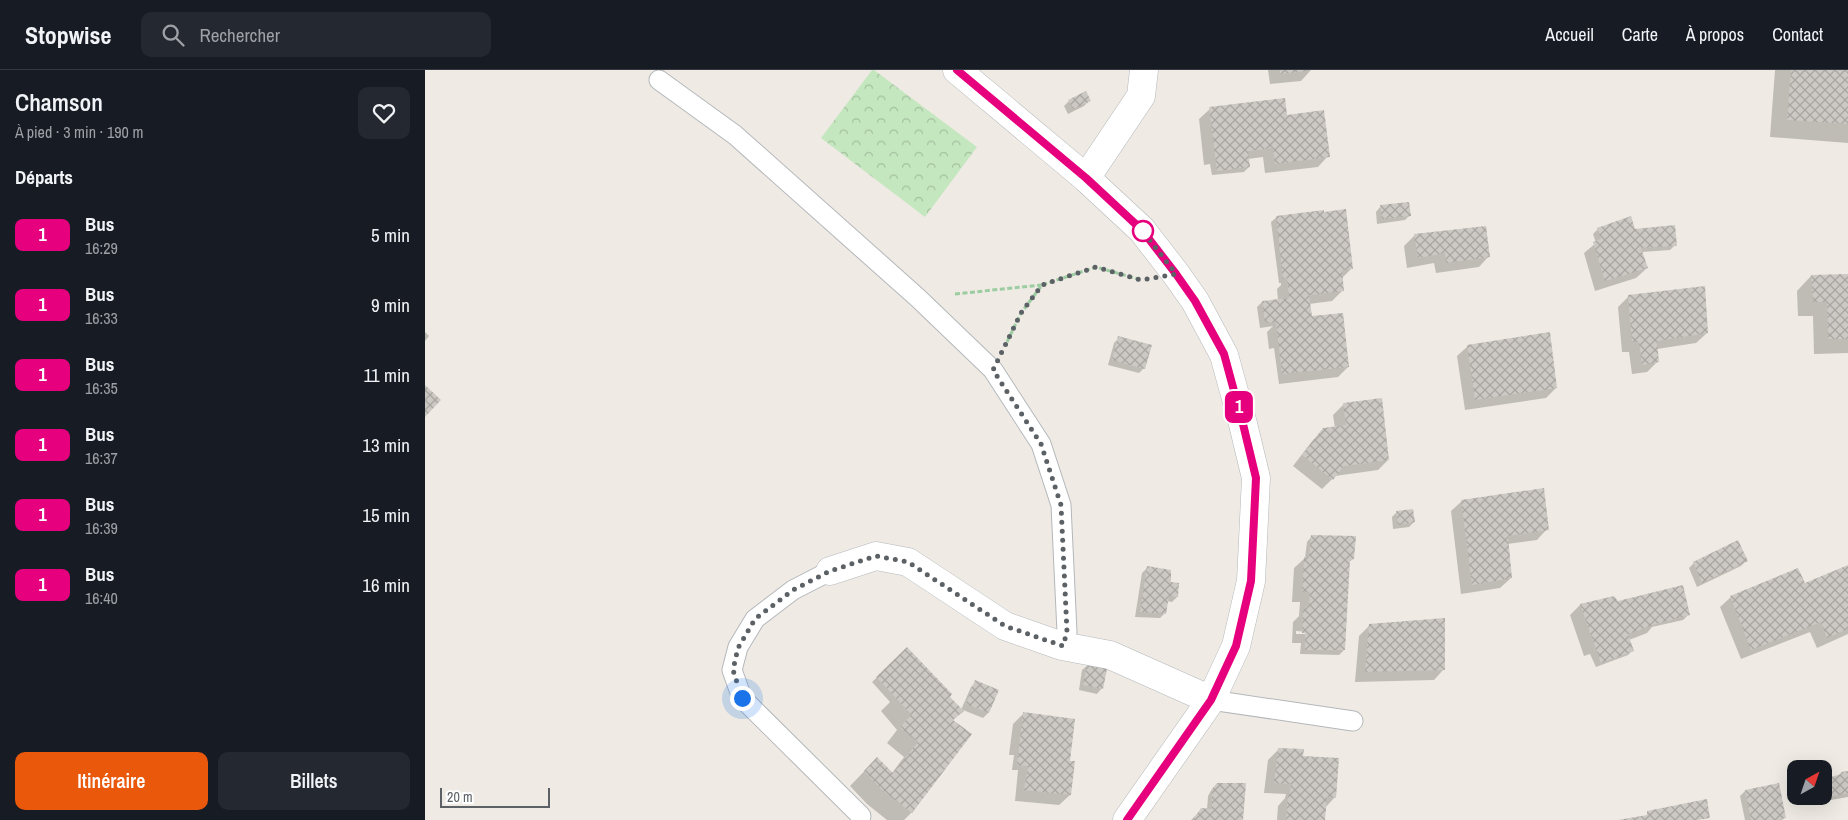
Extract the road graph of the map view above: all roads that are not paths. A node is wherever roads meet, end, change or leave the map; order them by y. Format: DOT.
graph roads {
  1 [pos="957,70"];
  2 [pos="1144,70"];
  3 [pos="659,80"];
  4 [pos="1086,178"];
  5 [pos="830,571"];
  6 [pos="1063,646"];
  7 [pos="1211,700"];
  8 [pos="1353,721"];
  9 [pos="861,816"];
  10 [pos="1127,820"];
  1 -- 4 [label="street"];
  2 -- 4 [label="street"];
  3 -- 6 [label="lane"];
  4 -- 7 [label="street"];
  5 -- 6 [label="street"];
  5 -- 9 [label="lane"];
  6 -- 7 [label="street"];
  7 -- 8 [label="lane"];
  7 -- 10 [label="street"];
}
